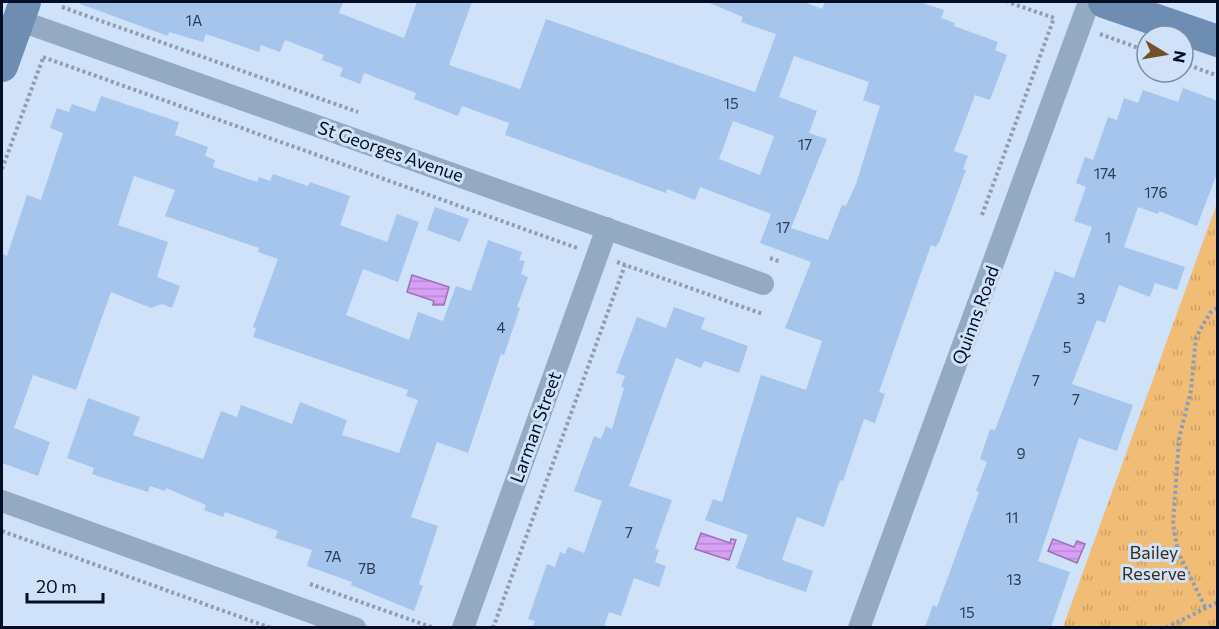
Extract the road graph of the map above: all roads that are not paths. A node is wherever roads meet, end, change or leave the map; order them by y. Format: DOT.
graph roads {
  1 [pos="1089,2"];
  2 [pos="1104,2"];
  3 [pos="22,11"];
  4 [pos="1218,41"];
  5 [pos="2,66"];
  6 [pos="608,228"];
  7 [pos="763,284"];
  8 [pos="2,501"];
  9 [pos="355,627"];
  10 [pos="464,627"];
  11 [pos="859,627"];
  1 -- 11 [label="street, Quinns Road"];
  2 -- 4 [label="main road"];
  3 -- 5 [label="main road"];
  3 -- 6 [label="street, St Georges Avenue"];
  6 -- 7 [label="street, St Georges Avenue"];
  6 -- 10 [label="street, Larman Street"];
  8 -- 9 [label="street"];
}
